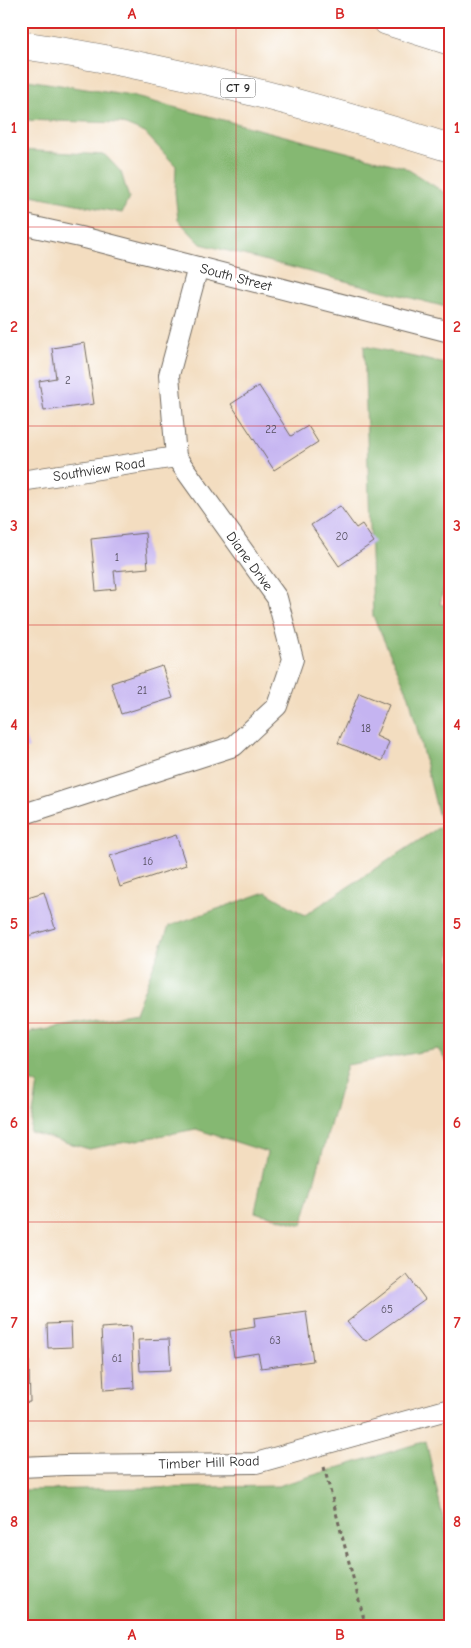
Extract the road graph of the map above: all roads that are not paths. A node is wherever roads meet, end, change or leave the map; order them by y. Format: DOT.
graph roads {
  1 [pos="387,21"];
  2 [pos="450,41"];
  3 [pos="21,45"];
  4 [pos="450,148"];
  5 [pos="21,224"];
  6 [pos="198,267"];
  7 [pos="450,332"];
  8 [pos="176,457"];
  9 [pos="21,481"];
  10 [pos="21,815"];
  11 [pos="450,1409"];
  12 [pos="21,1467"];
  1 -- 2 [label="highway"];
  3 -- 4 [label="highway, CT 9"];
  5 -- 6 [label="street, South Street"];
  6 -- 7 [label="street, South Street"];
  6 -- 8 [label="street"];
  8 -- 9 [label="street, Southview Road"];
  8 -- 10 [label="street, Diane Drive"];
  11 -- 12 [label="street, Timber Hill Road"];
}
